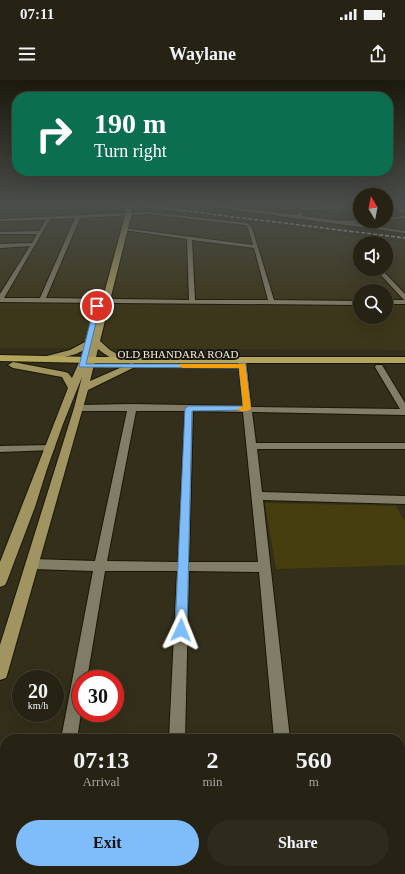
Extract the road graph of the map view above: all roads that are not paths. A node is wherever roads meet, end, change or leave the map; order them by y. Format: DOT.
graph roads {
  1 [pos="35,241"];
  2 [pos="68,241"];
  3 [pos="120,241"];
  4 [pos="190,241"];
  5 [pos="212,241"];
  6 [pos="254,241"];
  7 [pos="33,244"];
  8 [pos="0,246"];
  9 [pos="256,247"];
  10 [pos="104,274"];
  11 [pos="385,276"];
  12 [pos="405,298"];
  13 [pos="0,299"];
  14 [pos="42,301"];
  15 [pos="101,301"];
  16 [pos="192,302"];
  17 [pos="272,302"];
  18 [pos="393,302"];
  19 [pos="405,302"];
  20 [pos="353,303"];
  21 [pos="92,343"];
  22 [pos="0,358"];
  23 [pos="46,359"];
  24 [pos="123,360"];
  25 [pos="405,360"];
  26 [pos="86,363"];
  27 [pos="242,363"];
  28 [pos="0,365"];
  29 [pos="13,365"];
  30 [pos="132,366"];
  31 [pos="405,366"];
  32 [pos="379,367"];
  33 [pos="78,388"];
  34 [pos="79,408"];
  35 [pos="132,408"];
  36 [pos="189,408"];
  37 [pos="247,409"];
  38 [pos="405,411"];
  39 [pos="251,446"];
  40 [pos="405,446"];
  41 [pos="50,448"];
  42 [pos="0,449"];
  43 [pos="257,496"];
  44 [pos="404,501"];
  45 [pos="33,564"];
  46 [pos="100,566"];
  47 [pos="183,567"];
  48 [pos="264,568"];
  49 [pos="0,581"];
  50 [pos="0,672"];
  51 [pos="70,734"];
  52 [pos="177,734"];
  53 [pos="281,734"];
  1 -- 7 [label="street"];
  2 -- 14 [label="street"];
  3 -- 15 [label="main road"];
  4 -- 16 [label="street"];
  5 -- 9 [label="street"];
  6 -- 9 [label="street"];
  7 -- 8 [label="street"];
  7 -- 13 [label="street"];
  9 -- 17 [label="street"];
  10 -- 15 [label="main road"];
  11 -- 12 [label="street"];
  13 -- 14 [label="street"];
  14 -- 15 [label="street"];
  15 -- 16 [label="street"];
  15 -- 21 [label="main road"];
  16 -- 17 [label="street"];
  17 -- 20 [label="street"];
  18 -- 19 [label="street"];
  21 -- 23 [label="main road"];
  21 -- 24 [label="main road"];
  21 -- 26 [label="main road"];
  22 -- 23 [label="highway"];
  23 -- 26 [label="highway"];
  24 -- 26 [label="highway"];
  24 -- 27 [label="highway"];
  25 -- 27 [label="highway"];
  26 -- 29 [label="highway, OLD BHANDARA ROAD"];
  26 -- 30 [label="highway, OLD BHANDARA ROAD"];
  26 -- 33 [label="main road"];
  27 -- 30 [label="highway, OLD BHANDARA ROAD"];
  27 -- 32 [label="highway, OLD BHANDARA ROAD"];
  27 -- 37 [label="street"];
  28 -- 29 [label="highway, OLD BHANDARA ROAD"];
  29 -- 33 [label="main road"];
  30 -- 33 [label="main road"];
  31 -- 32 [label="highway, OLD BHANDARA ROAD"];
  32 -- 38 [label="street"];
  33 -- 34 [label="main road"];
  33 -- 41 [label="main road"];
  34 -- 35 [label="street"];
  34 -- 45 [label="main road"];
  35 -- 36 [label="street"];
  35 -- 46 [label="street"];
  36 -- 37 [label="street"];
  36 -- 47 [label="street"];
  37 -- 38 [label="street"];
  37 -- 39 [label="street"];
  39 -- 40 [label="street"];
  39 -- 43 [label="street"];
  41 -- 42 [label="street"];
  41 -- 49 [label="main road"];
  43 -- 44 [label="street"];
  43 -- 48 [label="street"];
  45 -- 46 [label="street"];
  45 -- 50 [label="main road"];
  46 -- 47 [label="street"];
  46 -- 51 [label="street"];
  47 -- 48 [label="street"];
  47 -- 52 [label="street"];
  48 -- 53 [label="street"];
}
